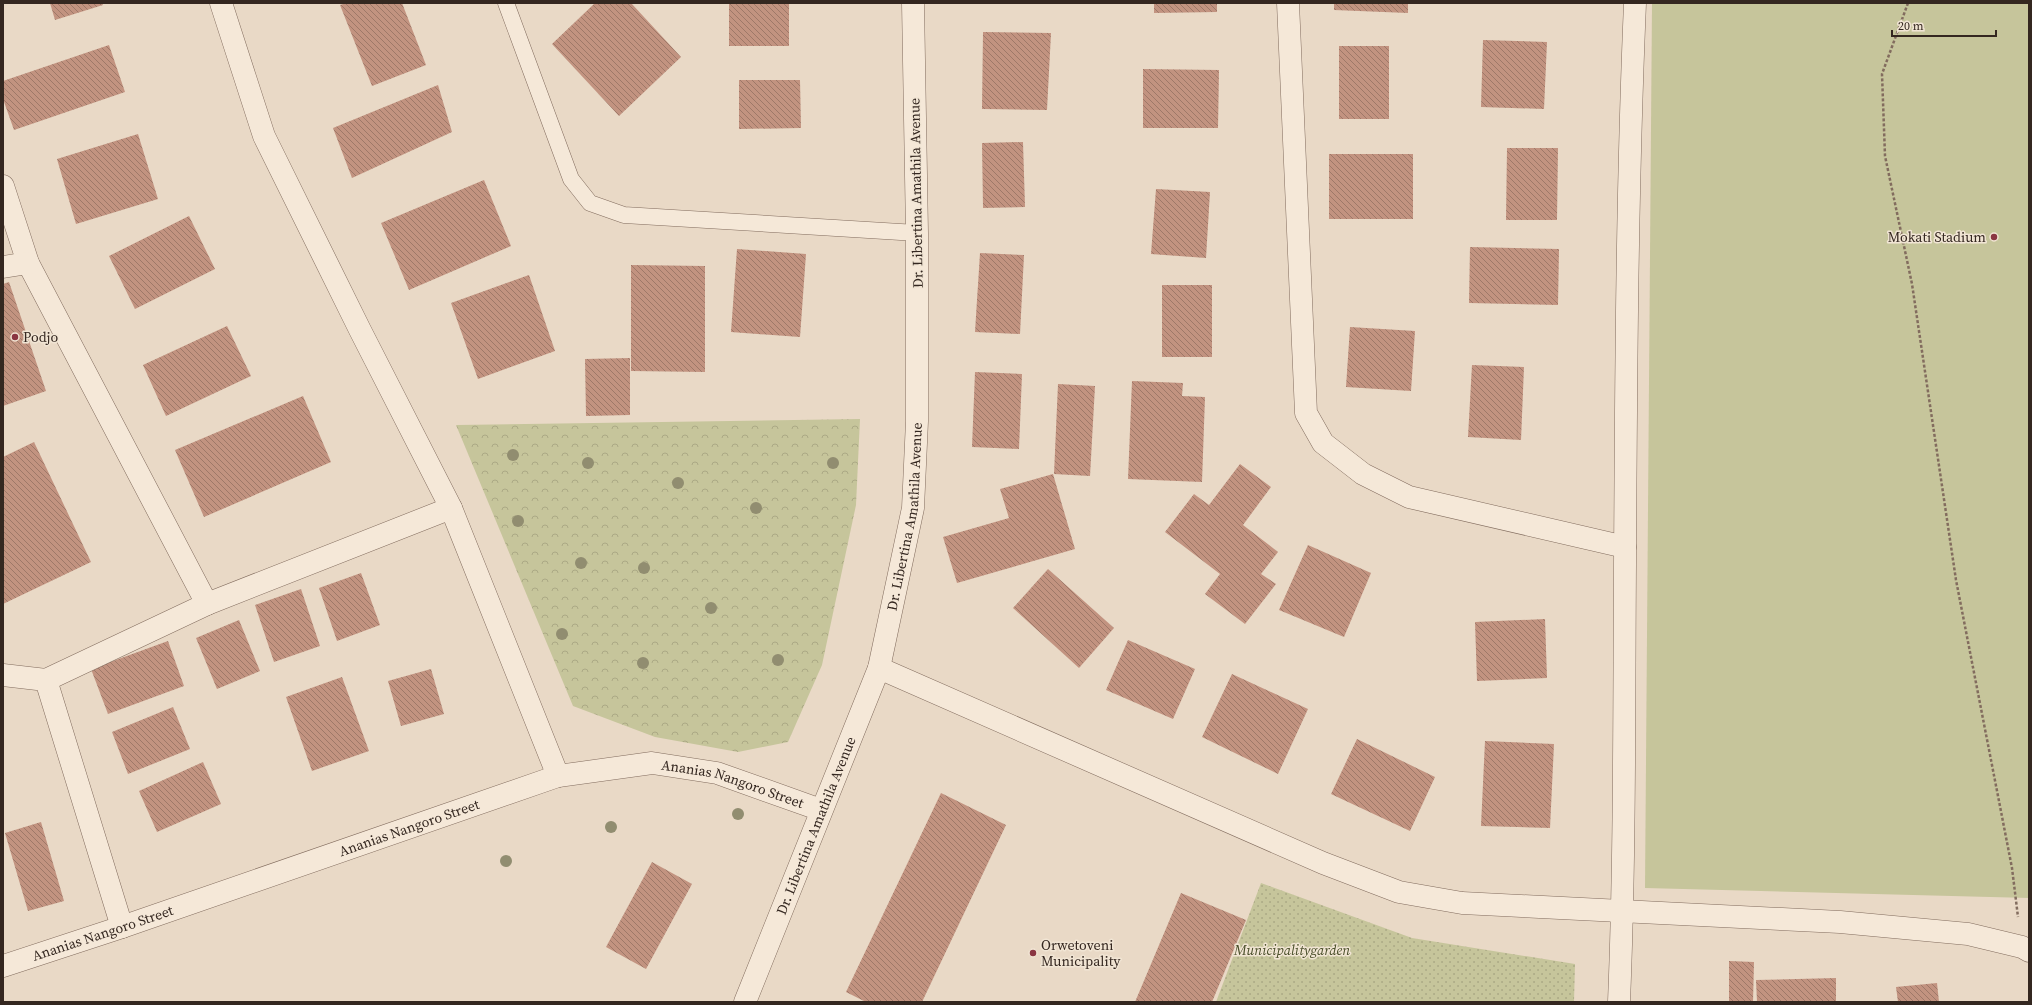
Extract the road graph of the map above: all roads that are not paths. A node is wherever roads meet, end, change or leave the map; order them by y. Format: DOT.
graph roads {
  1 [pos="221,3"];
  2 [pos="506,3"];
  3 [pos="913,3"];
  4 [pos="1288,3"];
  5 [pos="1635,3"];
  6 [pos="3,186"];
  7 [pos="917,233"];
  8 [pos="28,263"];
  9 [pos="3,267"];
  10 [pos="451,508"];
  11 [pos="1625,547"];
  12 [pos="207,604"];
  13 [pos="879,668"];
  14 [pos="3,675"];
  15 [pos="46,680"];
  16 [pos="558,776"];
  17 [pos="821,810"];
  18 [pos="1623,912"];
  19 [pos="122,927"];
  20 [pos="2025,949"];
  21 [pos="3,966"];
  22 [pos="745,1002"];
  23 [pos="1619,1002"];
  1 -- 10 [label="street"];
  2 -- 7 [label="lane"];
  3 -- 7 [label="street, Dr. Libertina Amathila Avenue"];
  4 -- 11 [label="street"];
  5 -- 11 [label="street"];
  6 -- 8 [label="street"];
  7 -- 13 [label="street, Dr. Libertina Amathila Avenue"];
  8 -- 9 [label="street"];
  8 -- 12 [label="street"];
  10 -- 12 [label="street"];
  10 -- 16 [label="street"];
  11 -- 18 [label="street"];
  12 -- 15 [label="street"];
  13 -- 17 [label="street, Dr. Libertina Amathila Avenue"];
  13 -- 18 [label="street"];
  14 -- 15 [label="street"];
  15 -- 19 [label="street"];
  16 -- 17 [label="street, Ananias Nangoro Street"];
  16 -- 19 [label="street, Ananias Nangoro Street"];
  17 -- 22 [label="street, Dr. Libertina Amathila Avenue"];
  18 -- 20 [label="street"];
  18 -- 23 [label="street"];
  19 -- 21 [label="street, Ananias Nangoro Street"];
}
